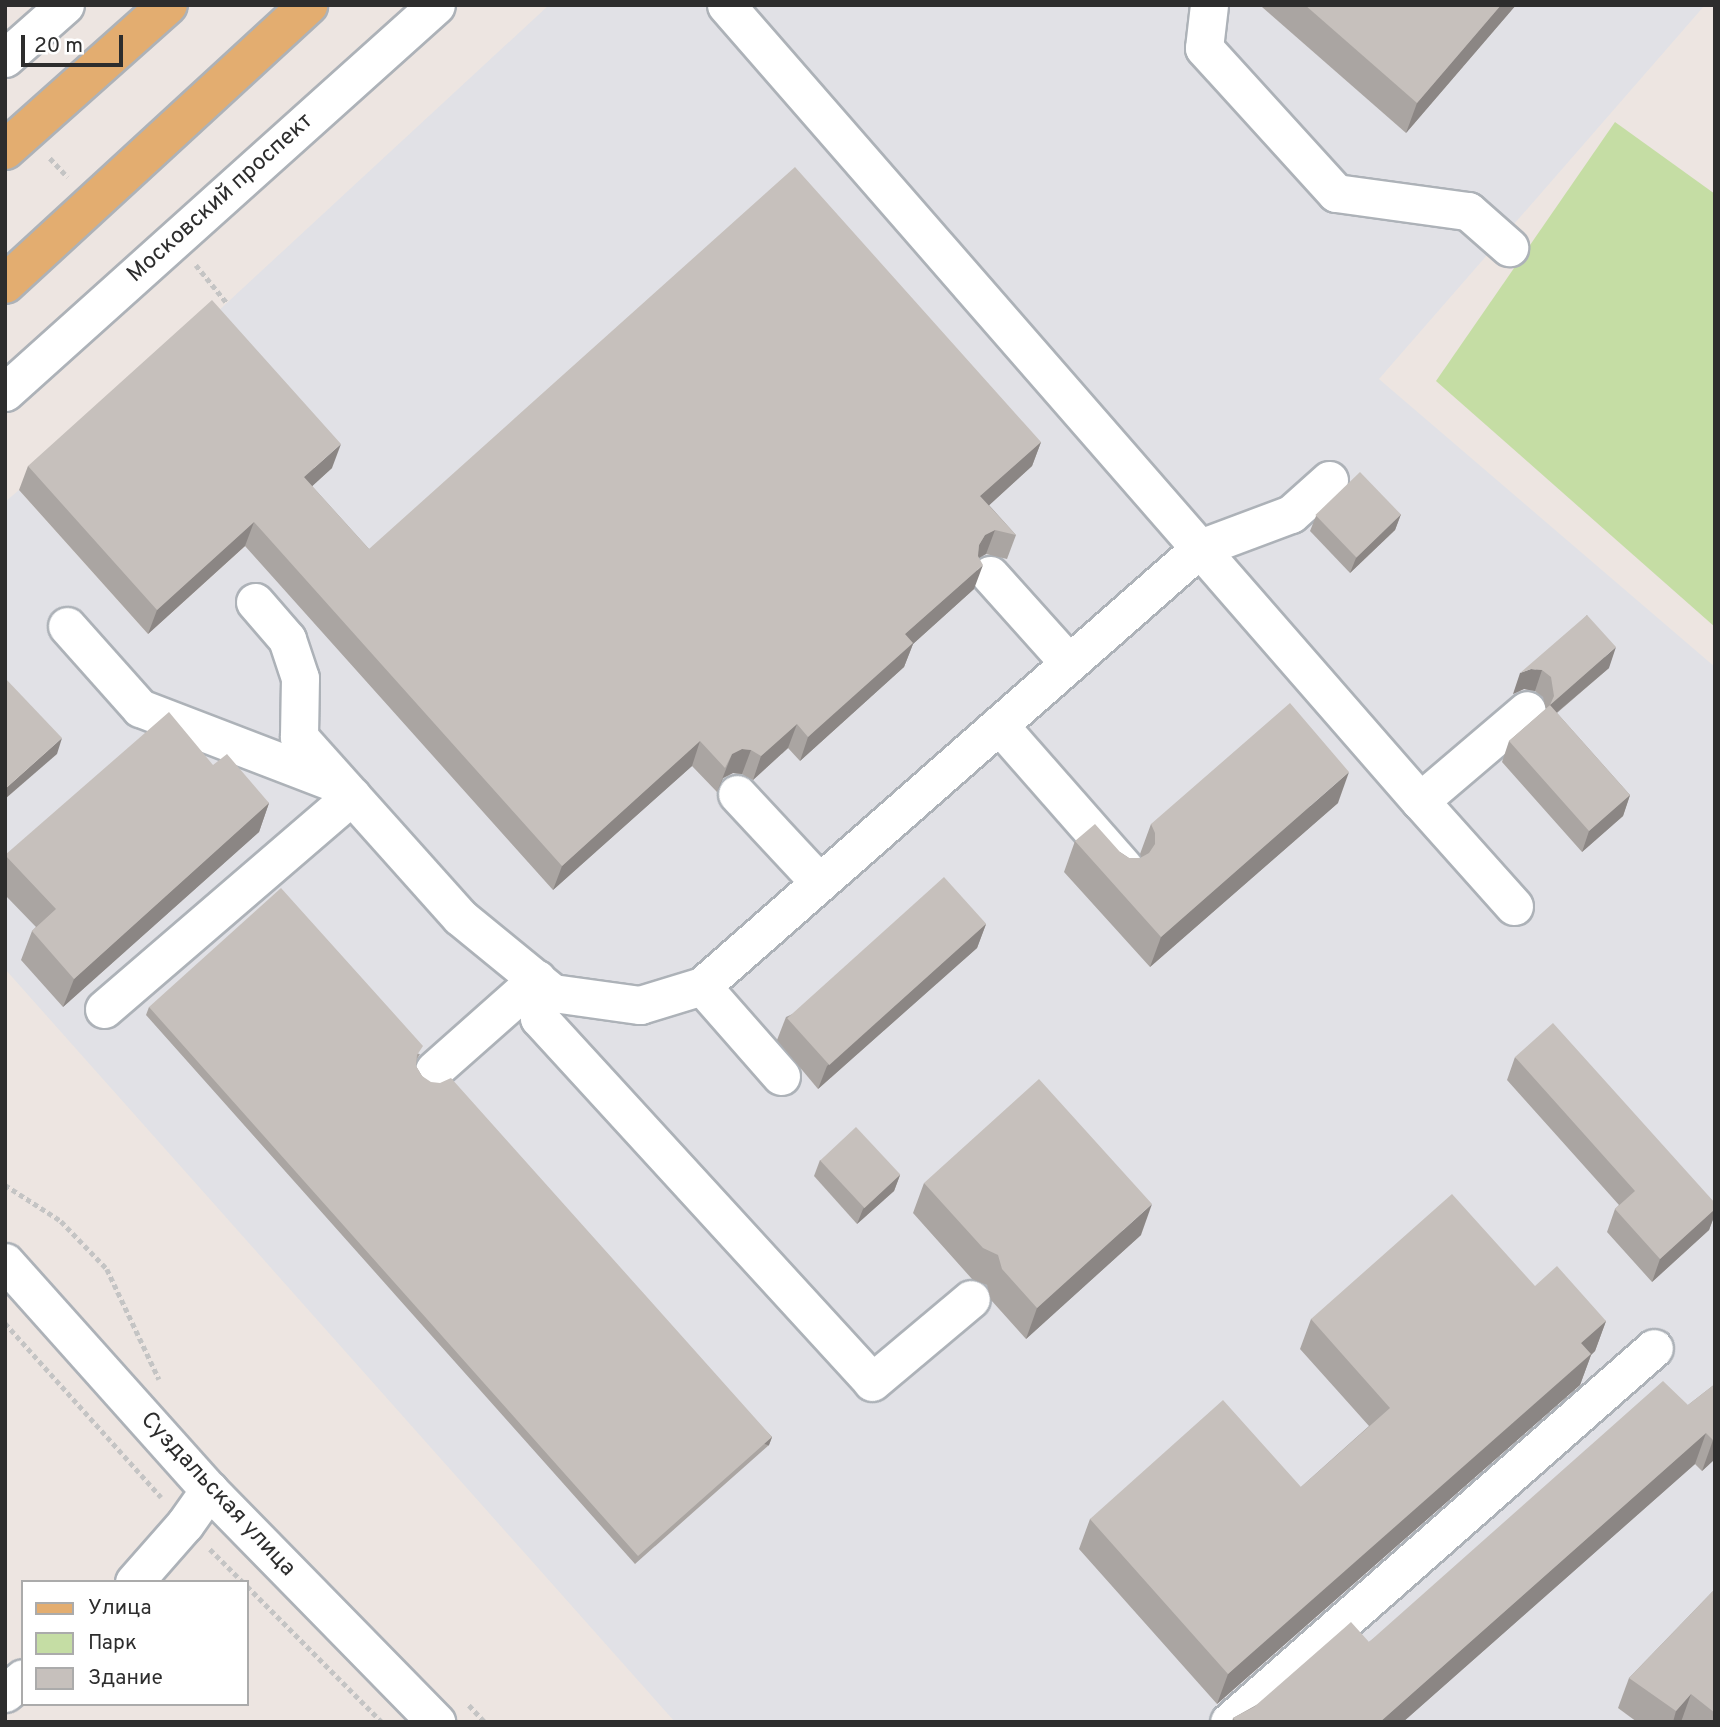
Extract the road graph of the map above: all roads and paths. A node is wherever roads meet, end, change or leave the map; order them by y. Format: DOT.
graph roads {
  1 [pos="65,5"];
  2 [pos="168,5"];
  3 [pos="308,5"];
  4 [pos="436,5"];
  5 [pos="726,5"];
  6 [pos="1209,5"];
  7 [pos="5,58"];
  8 [pos="5,150"];
  9 [pos="1509,247"];
  10 [pos="5,284"];
  11 [pos="5,392"];
  12 [pos="1329,480"];
  13 [pos="1200,548"];
  14 [pos="990,575"];
  15 [pos="255,602"];
  16 [pos="67,626"];
  17 [pos="1069,663"];
  18 [pos="1527,709"];
  19 [pos="999,725"];
  20 [pos="347,791"];
  21 [pos="737,794"];
  22 [pos="1420,801"];
  23 [pos="1124,867"];
  24 [pos="820,882"];
  25 [pos="1514,906"];
  26 [pos="537,979"];
  27 [pos="702,986"];
  28 [pos="104,1009"];
  29 [pos="434,1070"];
  30 [pos="781,1076"];
  31 [pos="5,1185"];
  32 [pos="5,1262"];
  33 [pos="971,1299"];
  34 [pos="5,1323"];
  35 [pos="1654,1348"];
  36 [pos="162,1385"];
  37 [pos="209,1490"];
  38 [pos="185,1524"];
  39 [pos="136,1580"];
  40 [pos="241,1580"];
  41 [pos="248,1587"];
  42 [pos="21,1680"];
  43 [pos="5,1693"];
  44 [pos="466,1702"];
  45 [pos="382,1722"];
  46 [pos="436,1722"];
  47 [pos="485,1722"];
  48 [pos="1229,1722"];
  1 -- 7 [label="street"];
  2 -- 8 [label="main road"];
  3 -- 10 [label="main road"];
  4 -- 11 [label="street, Московский проспект"];
  5 -- 13 [label="street"];
  6 -- 9 [label="street"];
  12 -- 13 [label="street"];
  13 -- 17 [label="street"];
  13 -- 22 [label="street"];
  14 -- 17 [label="street"];
  15 -- 20 [label="street"];
  16 -- 20 [label="street"];
  17 -- 19 [label="street"];
  18 -- 22 [label="street"];
  19 -- 23 [label="street"];
  19 -- 24 [label="street"];
  20 -- 26 [label="street"];
  20 -- 28 [label="street"];
  21 -- 24 [label="street"];
  22 -- 25 [label="street"];
  24 -- 27 [label="street"];
  26 -- 27 [label="street"];
  26 -- 29 [label="street"];
  26 -- 33 [label="street"];
  27 -- 30 [label="street"];
  31 -- 36 [label="path"];
  32 -- 37 [label="street, Суздальская улица"];
  34 -- 38 [label="path"];
  35 -- 48 [label="street"];
  37 -- 38 [label="street"];
  37 -- 46 [label="street, Суздальская улица"];
  38 -- 39 [label="street"];
  38 -- 40 [label="path"];
  41 -- 45 [label="path"];
  42 -- 43 [label="street"];
  44 -- 47 [label="path"];
}
